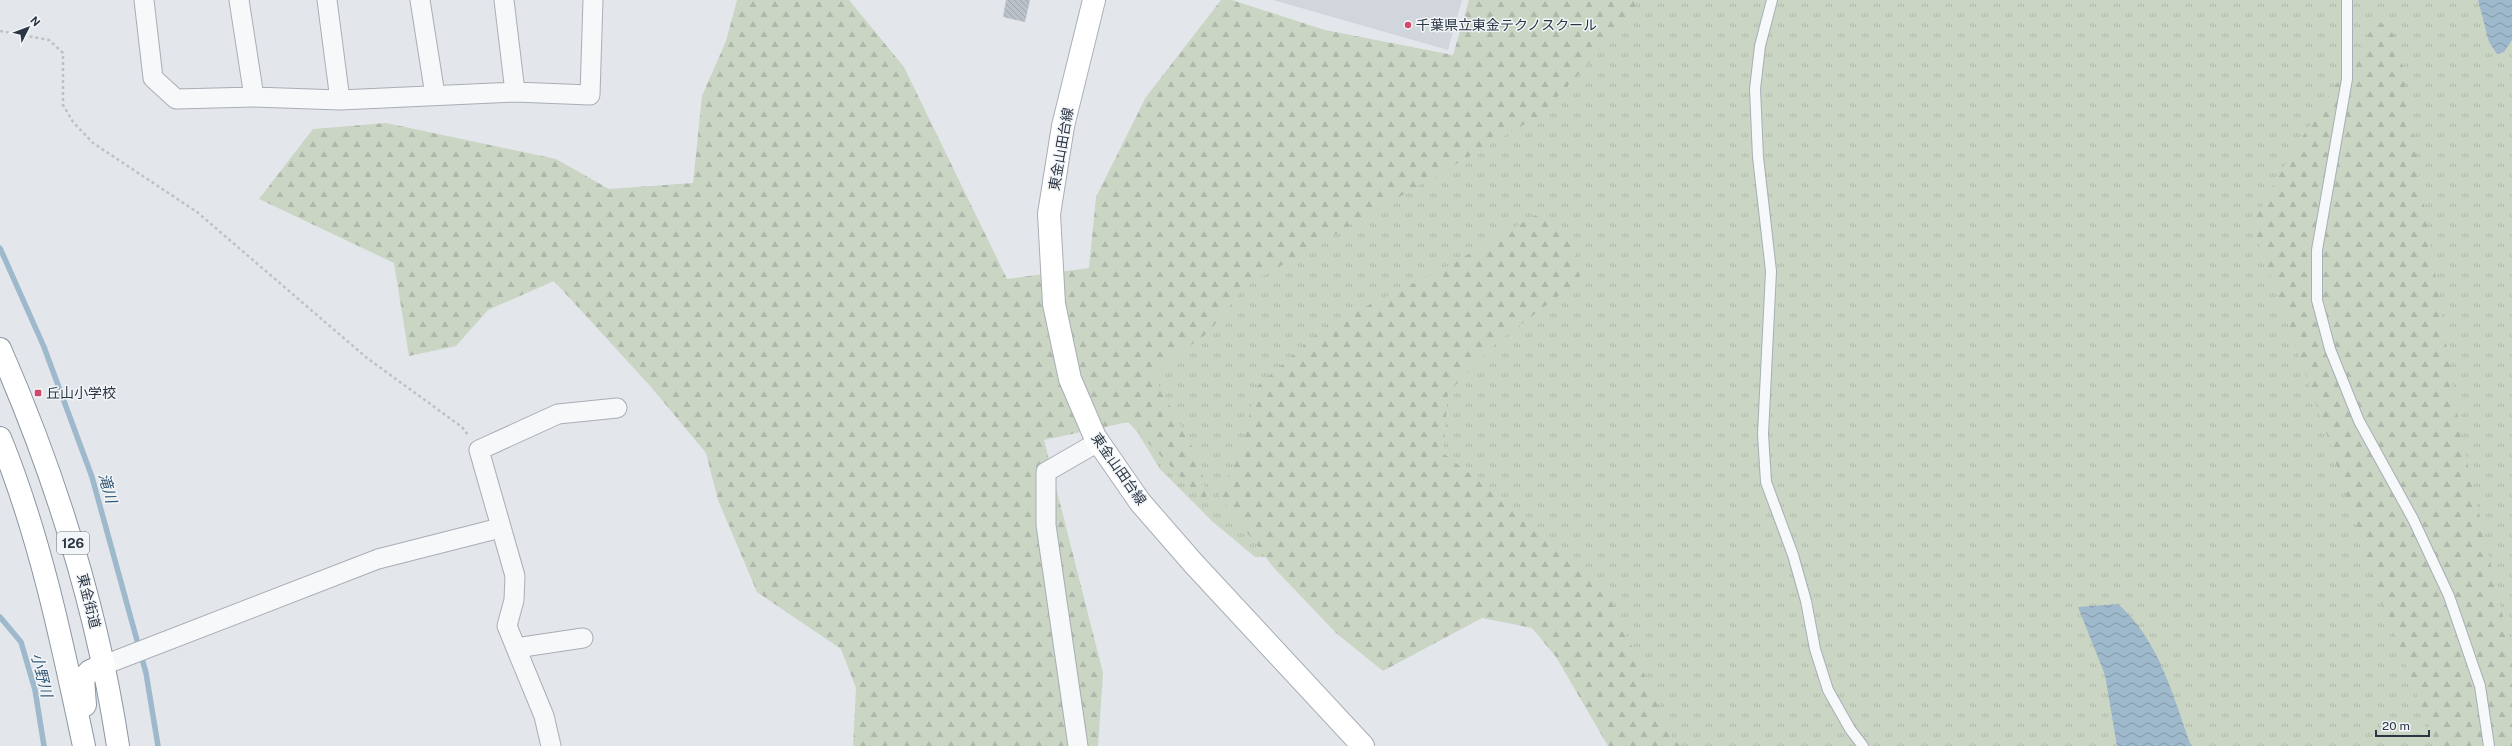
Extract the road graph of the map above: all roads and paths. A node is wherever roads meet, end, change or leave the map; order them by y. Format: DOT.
graph roads {
  1 [pos="144,0"];
  2 [pos="239,0"];
  3 [pos="327,0"];
  4 [pos="420,0"];
  5 [pos="504,0"];
  6 [pos="593,0"];
  7 [pos="1094,0"];
  8 [pos="1772,0"];
  9 [pos="2347,0"];
  10 [pos="0,31"];
  11 [pos="515,92"];
  12 [pos="435,95"];
  13 [pos="254,97"];
  14 [pos="340,100"];
  15 [pos="0,349"];
  16 [pos="617,408"];
  17 [pos="0,438"];
  18 [pos="1098,442"];
  19 [pos="479,450"];
  20 [pos="500,528"];
  21 [pos="583,638"];
  22 [pos="516,648"];
  23 [pos="104,665"];
  24 [pos="84,746"];
  25 [pos="88,746"];
  26 [pos="118,746"];
  27 [pos="551,746"];
  28 [pos="1078,746"];
  29 [pos="1363,746"];
  30 [pos="1862,746"];
  31 [pos="2489,746"];
  1 -- 13 [label="street"];
  2 -- 13 [label="street"];
  3 -- 14 [label="street"];
  4 -- 12 [label="street"];
  5 -- 11 [label="street"];
  6 -- 11 [label="street"];
  7 -- 18 [label="main road, 東金山田台線"];
  8 -- 30 [label="lane"];
  9 -- 31 [label="lane"];
  10 -- 19 [label="path"];
  11 -- 12 [label="street"];
  12 -- 14 [label="street"];
  13 -- 14 [label="street"];
  15 -- 23 [label="main road, 東金街道 / 126"];
  16 -- 19 [label="street"];
  17 -- 24 [label="main road, 126"];
  18 -- 28 [label="street"];
  18 -- 29 [label="main road, 東金山田台線"];
  19 -- 20 [label="street"];
  20 -- 22 [label="street"];
  20 -- 23 [label="street"];
  21 -- 22 [label="street"];
  22 -- 27 [label="street"];
  23 -- 25 [label="main road"];
  23 -- 26 [label="main road, 東金街道 / 126"];
}
